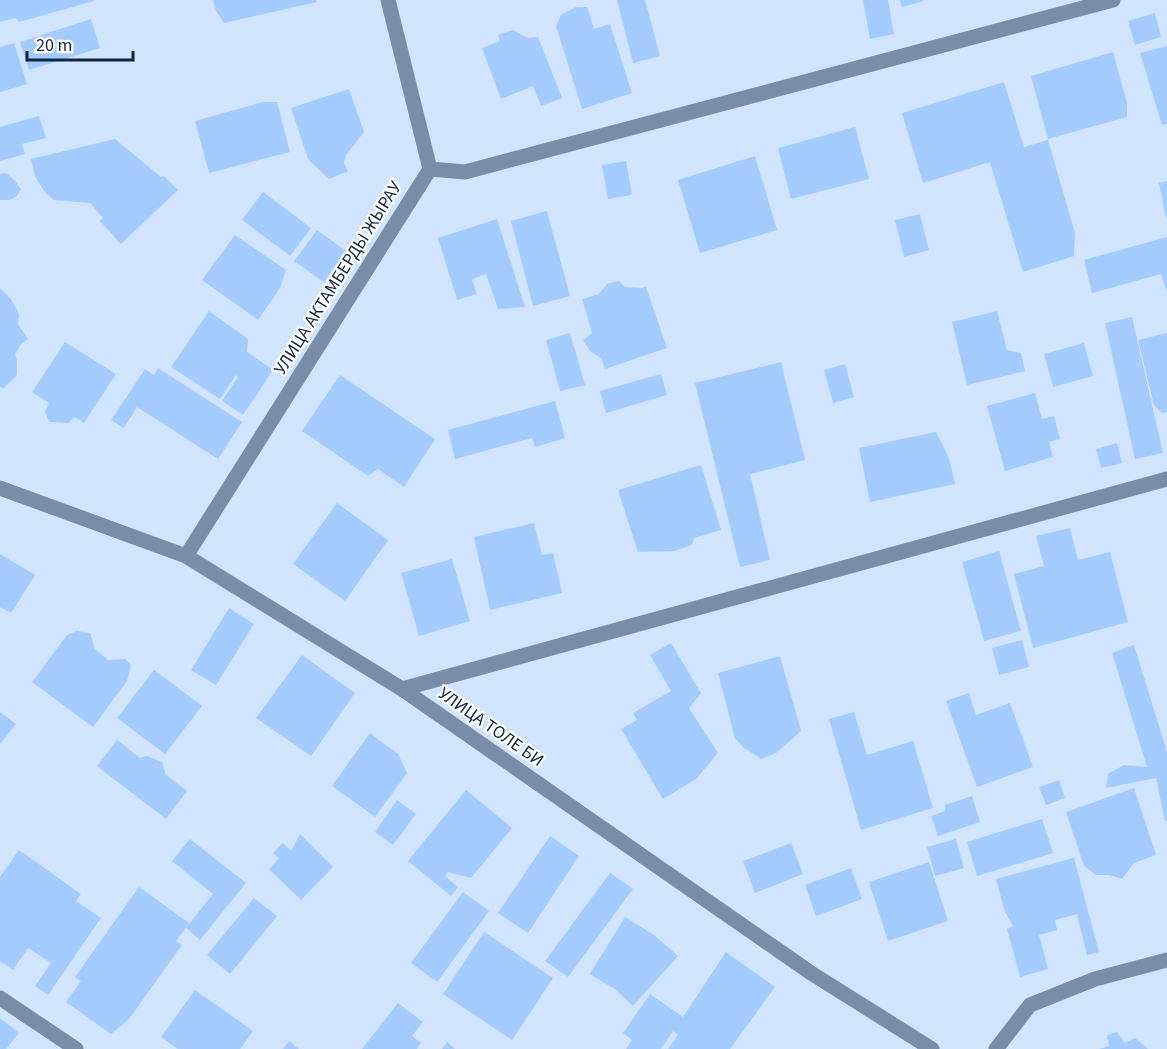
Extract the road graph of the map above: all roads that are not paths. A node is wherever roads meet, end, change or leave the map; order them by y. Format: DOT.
graph roads {
  1 [pos="388,0"];
  2 [pos="1113,0"];
  3 [pos="430,168"];
  4 [pos="1167,479"];
  5 [pos="0,488"];
  6 [pos="186,556"];
  7 [pos="402,689"];
  8 [pos="1167,960"];
  9 [pos="0,998"];
  10 [pos="76,1049"];
  11 [pos="932,1049"];
  12 [pos="996,1049"];
  1 -- 3 [label="street"];
  2 -- 3 [label="street"];
  3 -- 6 [label="street, УЛИЦА АКТАМБЕРДЫ ЖЫРАУ"];
  4 -- 7 [label="street"];
  5 -- 6 [label="street, УЛИЦА ТОЛЕ БИ"];
  6 -- 7 [label="street, УЛИЦА ТОЛЕ БИ"];
  7 -- 11 [label="street, УЛИЦА ТОЛЕ БИ"];
  8 -- 12 [label="street"];
  9 -- 10 [label="street"];
}
